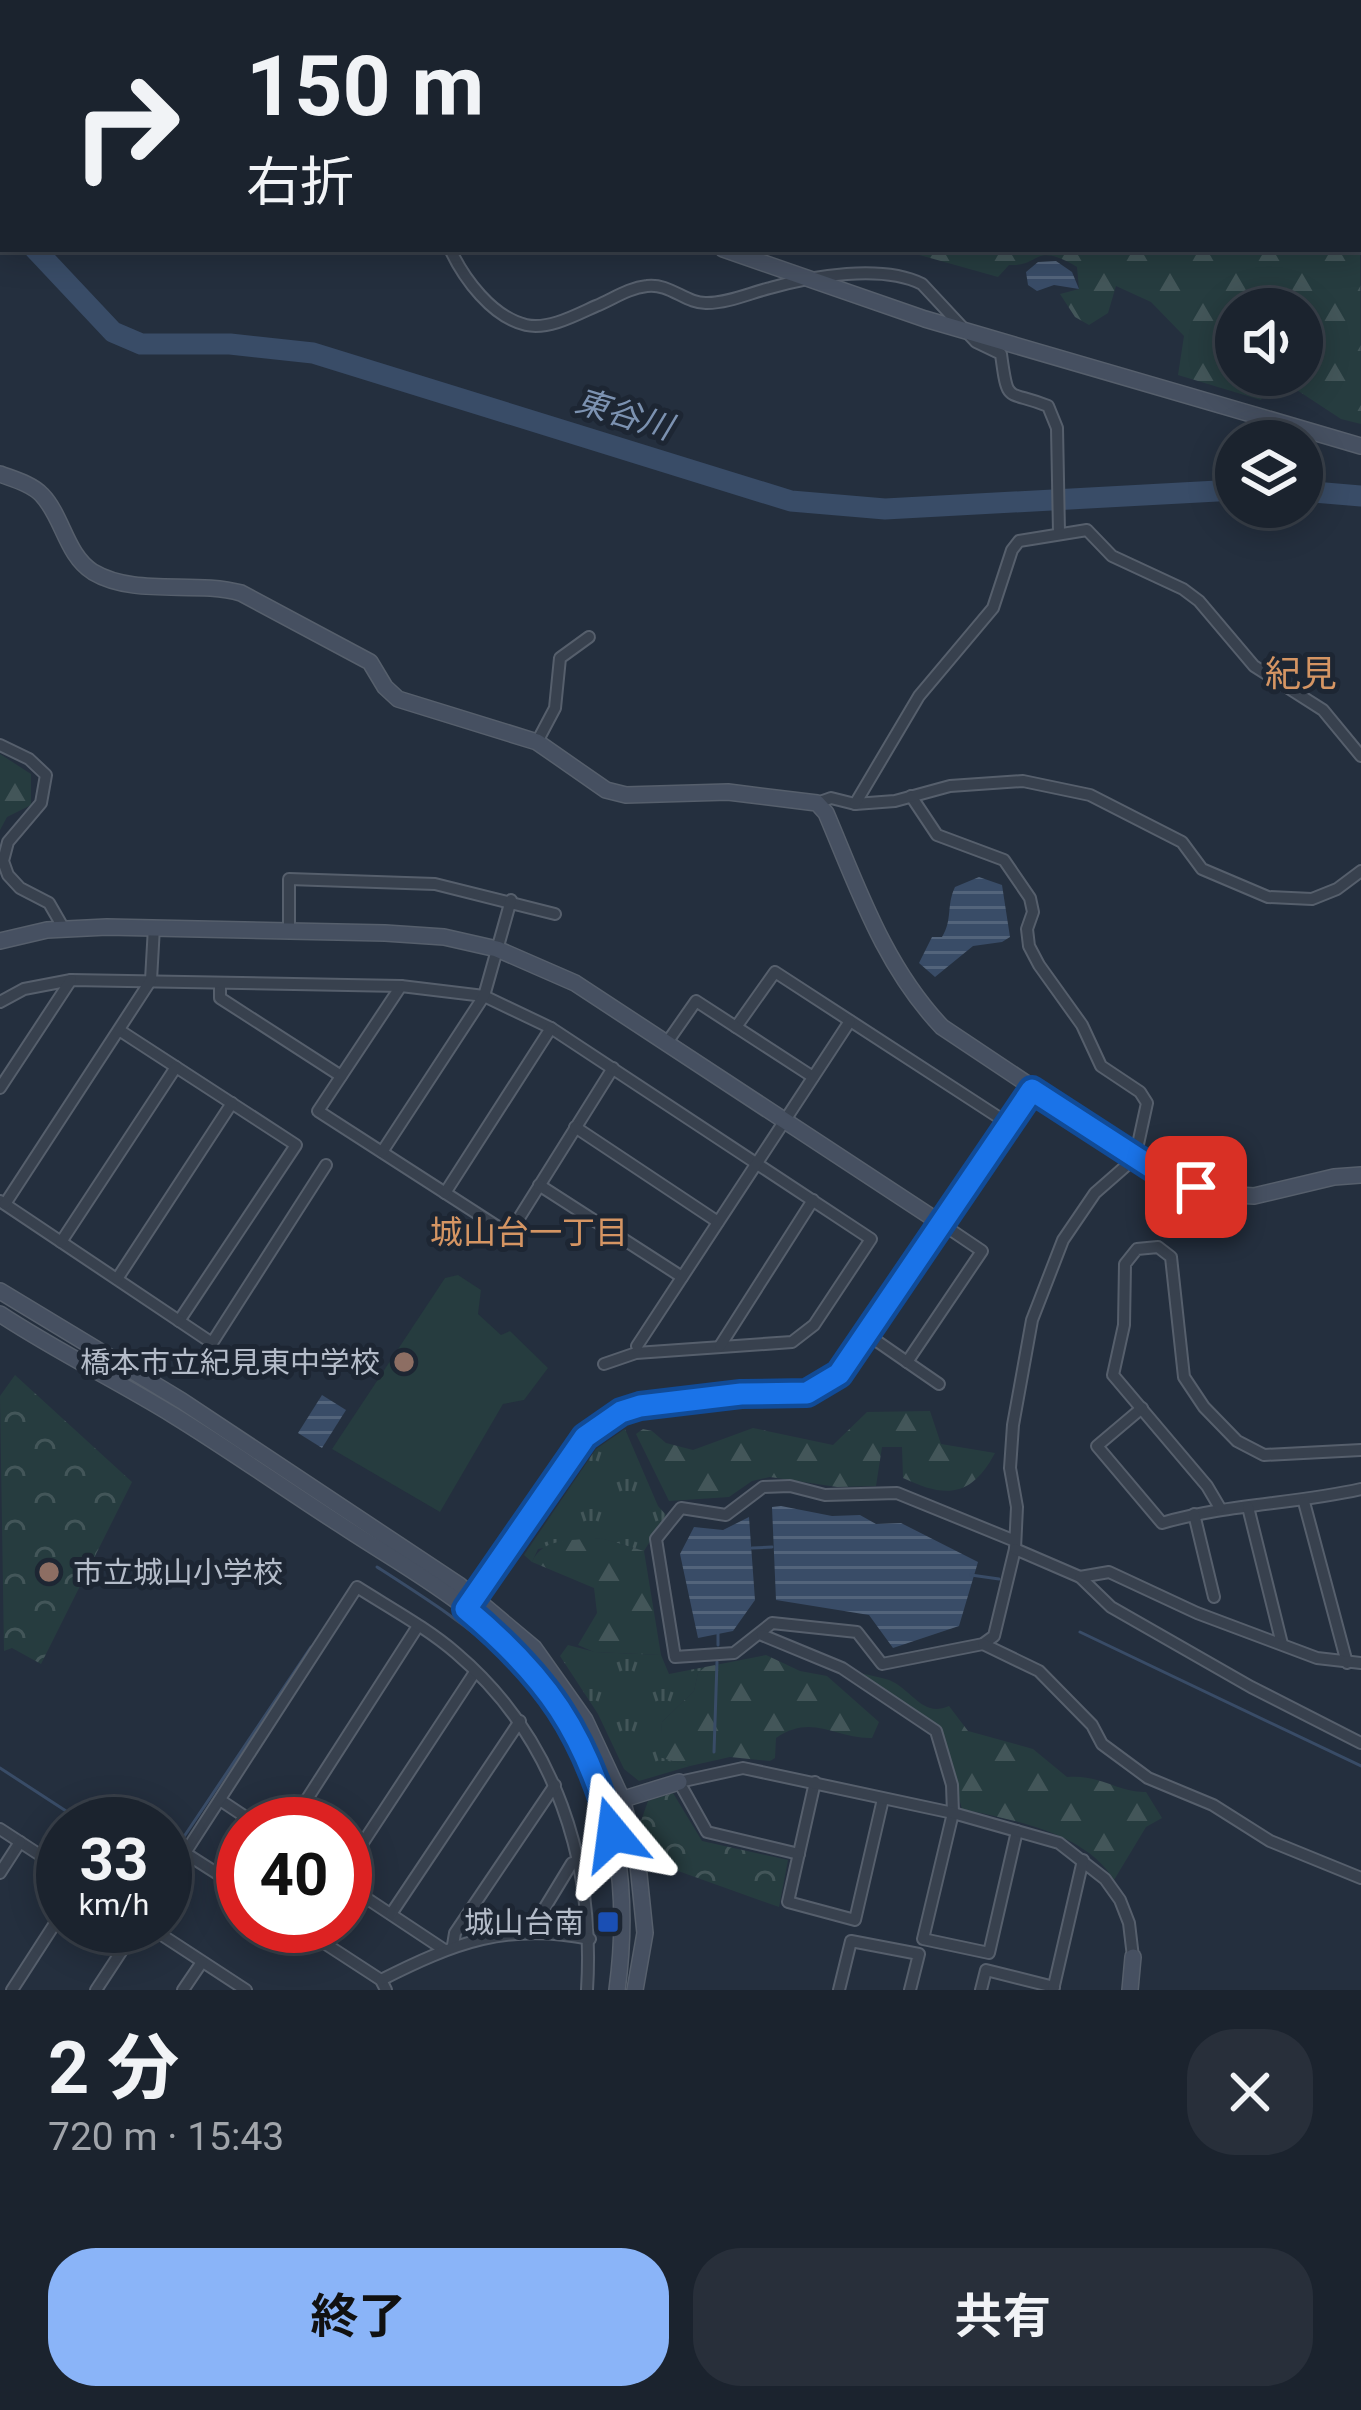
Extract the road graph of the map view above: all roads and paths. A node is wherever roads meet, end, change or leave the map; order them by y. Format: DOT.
graph roads {
  1 [pos="452,252"];
  2 [pos="731,252"];
  3 [pos="805,278"];
  4 [pos="964,328"];
  5 [pos="1361,446"];
  6 [pos="0,474"];
  7 [pos="1060,525"];
  8 [pos="590,637"];
  9 [pos="537,742"];
  10 [pos="0,745"];
  11 [pos="1361,756"];
  12 [pos="911,796"];
  13 [pos="818,803"];
  14 [pos="856,805"];
  15 [pos="1361,871"];
  16 [pos="511,900"];
  17 [pos="555,914"];
  18 [pos="154,927"];
  19 [pos="64,929"];
  20 [pos="290,931"];
  21 [pos="0,941"];
  22 [pos="497,949"];
  23 [pos="71,980"];
  24 [pos="152,980"];
  25 [pos="220,983"];
  26 [pos="401,986"];
  27 [pos="484,996"];
  28 [pos="0,1002"];
  29 [pos="850,1021"];
  30 [pos="551,1028"];
  31 [pos="736,1028"];
  32 [pos="119,1030"];
  33 [pos="667,1044"];
  34 [pos="176,1067"];
  35 [pos="613,1068"];
  36 [pos="340,1076"];
  37 [pos="813,1077"];
  38 [pos="0,1088"];
  39 [pos="1032,1090"];
  40 [pos="232,1103"];
  41 [pos="783,1123"];
  42 [pos="1009,1124"];
  43 [pos="575,1127"];
  44 [pos="382,1152"];
  45 [pos="1135,1158"];
  46 [pos="757,1162"];
  47 [pos="326,1165"];
  48 [pos="1361,1175"];
  49 [pos="539,1185"];
  50 [pos="445,1193"];
  51 [pos="813,1200"];
  52 [pos="2,1202"];
  53 [pos="718,1222"];
  54 [pos="942,1223"];
  55 [pos="61,1241"];
  56 [pos="682,1277"];
  57 [pos="117,1279"];
  58 [pos="0,1291"];
  59 [pos="0,1314"];
  60 [pos="179,1321"];
  61 [pos="868,1335"];
  62 [pos="637,1346"];
  63 [pos="720,1346"];
  64 [pos="907,1362"];
  65 [pos="604,1364"];
  66 [pos="939,1384"];
  67 [pos="1142,1408"];
  68 [pos="1361,1450"];
  69 [pos="1361,1489"];
  70 [pos="1304,1502"];
  71 [pos="1248,1507"];
  72 [pos="1220,1508"];
  73 [pos="1194,1514"];
  74 [pos="1015,1545"];
  75 [pos="1080,1577"];
  76 [pos="1214,1597"];
  77 [pos="471,1602"];
  78 [pos="418,1626"];
  79 [pos="762,1635"];
  80 [pos="983,1644"];
  81 [pos="1282,1644"];
  82 [pos="1354,1663"];
  83 [pos="475,1672"];
  84 [pos="520,1721"];
  85 [pos="1361,1743"];
  86 [pos="679,1782"];
  87 [pos="815,1782"];
  88 [pos="555,1785"];
  89 [pos="222,1797"];
  90 [pos="308,1797"];
  91 [pos="883,1799"];
  92 [pos="614,1802"];
  93 [pos="216,1806"];
  94 [pos="953,1813"];
  95 [pos="0,1829"];
  96 [pos="372,1829"];
  97 [pos="1017,1831"];
  98 [pos="20,1842"];
  99 [pos="36,1852"];
  100 [pos="799,1853"];
  101 [pos="1083,1860"];
  102 [pos="580,1862"];
  103 [pos="216,1873"];
  104 [pos="0,1874"];
  105 [pos="1361,1878"];
  106 [pos="372,1902"];
  107 [pos="391,1915"];
  108 [pos="530,1932"];
  109 [pos="590,1939"];
  110 [pos="448,1947"];
  111 [pos="36,1953"];
  112 [pos="120,1953"];
  113 [pos="188,1953"];
  114 [pos="337,1953"];
  115 [pos="1133,1957"];
  116 [pos="202,1962"];
  117 [pos="384,1985"];
  118 [pos="1054,1989"];
  119 [pos="12,1990"];
  120 [pos="96,1990"];
  121 [pos="183,1990"];
  122 [pos="246,1990"];
  123 [pos="587,1990"];
  124 [pos="617,1990"];
  125 [pos="635,1990"];
  126 [pos="839,1990"];
  127 [pos="910,1990"];
  128 [pos="981,1990"];
  129 [pos="1130,1990"];
  1 -- 3 [label="street"];
  2 -- 3 [label="street"];
  3 -- 4 [label="street"];
  3 -- 4 [label="street"];
  4 -- 5 [label="street"];
  4 -- 7 [label="street"];
  6 -- 9 [label="street"];
  7 -- 11 [label="street"];
  7 -- 14 [label="street"];
  8 -- 9 [label="street"];
  9 -- 13 [label="street"];
  10 -- 19 [label="street"];
  12 -- 14 [label="street"];
  12 -- 15 [label="street"];
  12 -- 45 [label="street"];
  13 -- 14 [label="street"];
  13 -- 39 [label="street"];
  16 -- 17 [label="street"];
  16 -- 20 [label="street"];
  16 -- 22 [label="street"];
  18 -- 19 [label="street"];
  18 -- 20 [label="street"];
  18 -- 24 [label="street"];
  19 -- 21 [label="street"];
  20 -- 22 [label="street"];
  22 -- 27 [label="street"];
  22 -- 33 [label="street"];
  23 -- 24 [label="street"];
  23 -- 28 [label="street"];
  23 -- 38 [label="street"];
  24 -- 25 [label="street"];
  24 -- 32 [label="street"];
  25 -- 26 [label="street"];
  25 -- 36 [label="street"];
  26 -- 27 [label="street"];
  26 -- 36 [label="street"];
  27 -- 30 [label="street"];
  27 -- 44 [label="street"];
  29 -- 31 [label="street"];
  29 -- 37 [label="street"];
  29 -- 42 [label="street"];
  30 -- 35 [label="street"];
  30 -- 50 [label="street"];
  31 -- 33 [label="street"];
  31 -- 37 [label="street"];
  32 -- 34 [label="street"];
  32 -- 52 [label="street"];
  33 -- 41 [label="street"];
  34 -- 40 [label="street"];
  34 -- 55 [label="street"];
  35 -- 43 [label="street"];
  35 -- 46 [label="street"];
  36 -- 44 [label="street"];
  37 -- 41 [label="street"];
  39 -- 42 [label="street"];
  39 -- 45 [label="street"];
  40 -- 57 [label="street"];
  40 -- 60 [label="street"];
  41 -- 46 [label="street"];
  41 -- 54 [label="street"];
  42 -- 54 [label="street"];
  43 -- 49 [label="street"];
  43 -- 53 [label="street"];
  44 -- 50 [label="street"];
  45 -- 48 [label="street"];
  45 -- 74 [label="street"];
  46 -- 51 [label="street"];
  46 -- 53 [label="street"];
  47 -- 60 [label="street"];
  49 -- 50 [label="street"];
  49 -- 56 [label="street"];
  51 -- 63 [label="street"];
  51 -- 63 [label="street"];
  52 -- 55 [label="street"];
  53 -- 56 [label="street"];
  54 -- 61 [label="street"];
  54 -- 64 [label="street"];
  55 -- 57 [label="street"];
  56 -- 62 [label="street"];
  57 -- 60 [label="street"];
  58 -- 77 [label="street"];
  59 -- 77 [label="street"];
  61 -- 64 [label="street"];
  61 -- 77 [label="street"];
  63 -- 65 [label="street"];
  64 -- 66 [label="street"];
  67 -- 68 [label="street"];
  67 -- 72 [label="street"];
  67 -- 73 [label="street"];
  69 -- 70 [label="street"];
  70 -- 71 [label="street"];
  70 -- 82 [label="street"];
  71 -- 72 [label="street"];
  71 -- 81 [label="street"];
  72 -- 73 [label="street"];
  73 -- 76 [label="street"];
  74 -- 75 [label="street"];
  74 -- 79 [label="street"];
  74 -- 80 [label="street"];
  75 -- 81 [label="street"];
  75 -- 85 [label="street"];
  77 -- 92 [label="street"];
  78 -- 83 [label="street"];
  78 -- 89 [label="street"];
  78 -- 90 [label="street"];
  79 -- 80 [label="street"];
  79 -- 94 [label="street"];
  80 -- 105 [label="street"];
  81 -- 82 [label="street"];
  83 -- 84 [label="street"];
  83 -- 96 [label="street"];
  84 -- 88 [label="street"];
  84 -- 107 [label="street"];
  86 -- 87 [label="street"];
  86 -- 92 [label="street"];
  86 -- 100 [label="street"];
  87 -- 91 [label="street"];
  87 -- 100 [label="street"];
  88 -- 102 [label="street"];
  88 -- 110 [label="street"];
  91 -- 94 [label="street"];
  91 -- 100 [label="street"];
  92 -- 124 [label="street"];
  92 -- 125 [label="street"];
  93 -- 103 [label="street"];
  94 -- 97 [label="street"];
  94 -- 97 [label="street"];
  95 -- 98 [label="street"];
  97 -- 101 [label="street"];
  98 -- 99 [label="street"];
  98 -- 104 [label="street"];
  101 -- 115 [label="street"];
  101 -- 118 [label="street"];
  102 -- 108 [label="street"];
  102 -- 109 [label="street"];
  106 -- 107 [label="street"];
  107 -- 110 [label="street"];
  108 -- 109 [label="street"];
  108 -- 110 [label="street"];
  109 -- 123 [label="street"];
  110 -- 117 [label="street"];
  111 -- 119 [label="street"];
  112 -- 120 [label="street"];
  113 -- 116 [label="street"];
  114 -- 117 [label="street"];
  115 -- 129 [label="street"];
  116 -- 121 [label="street"];
  116 -- 122 [label="street"];
  118 -- 128 [label="street"];
  126 -- 127 [label="street"];
}
